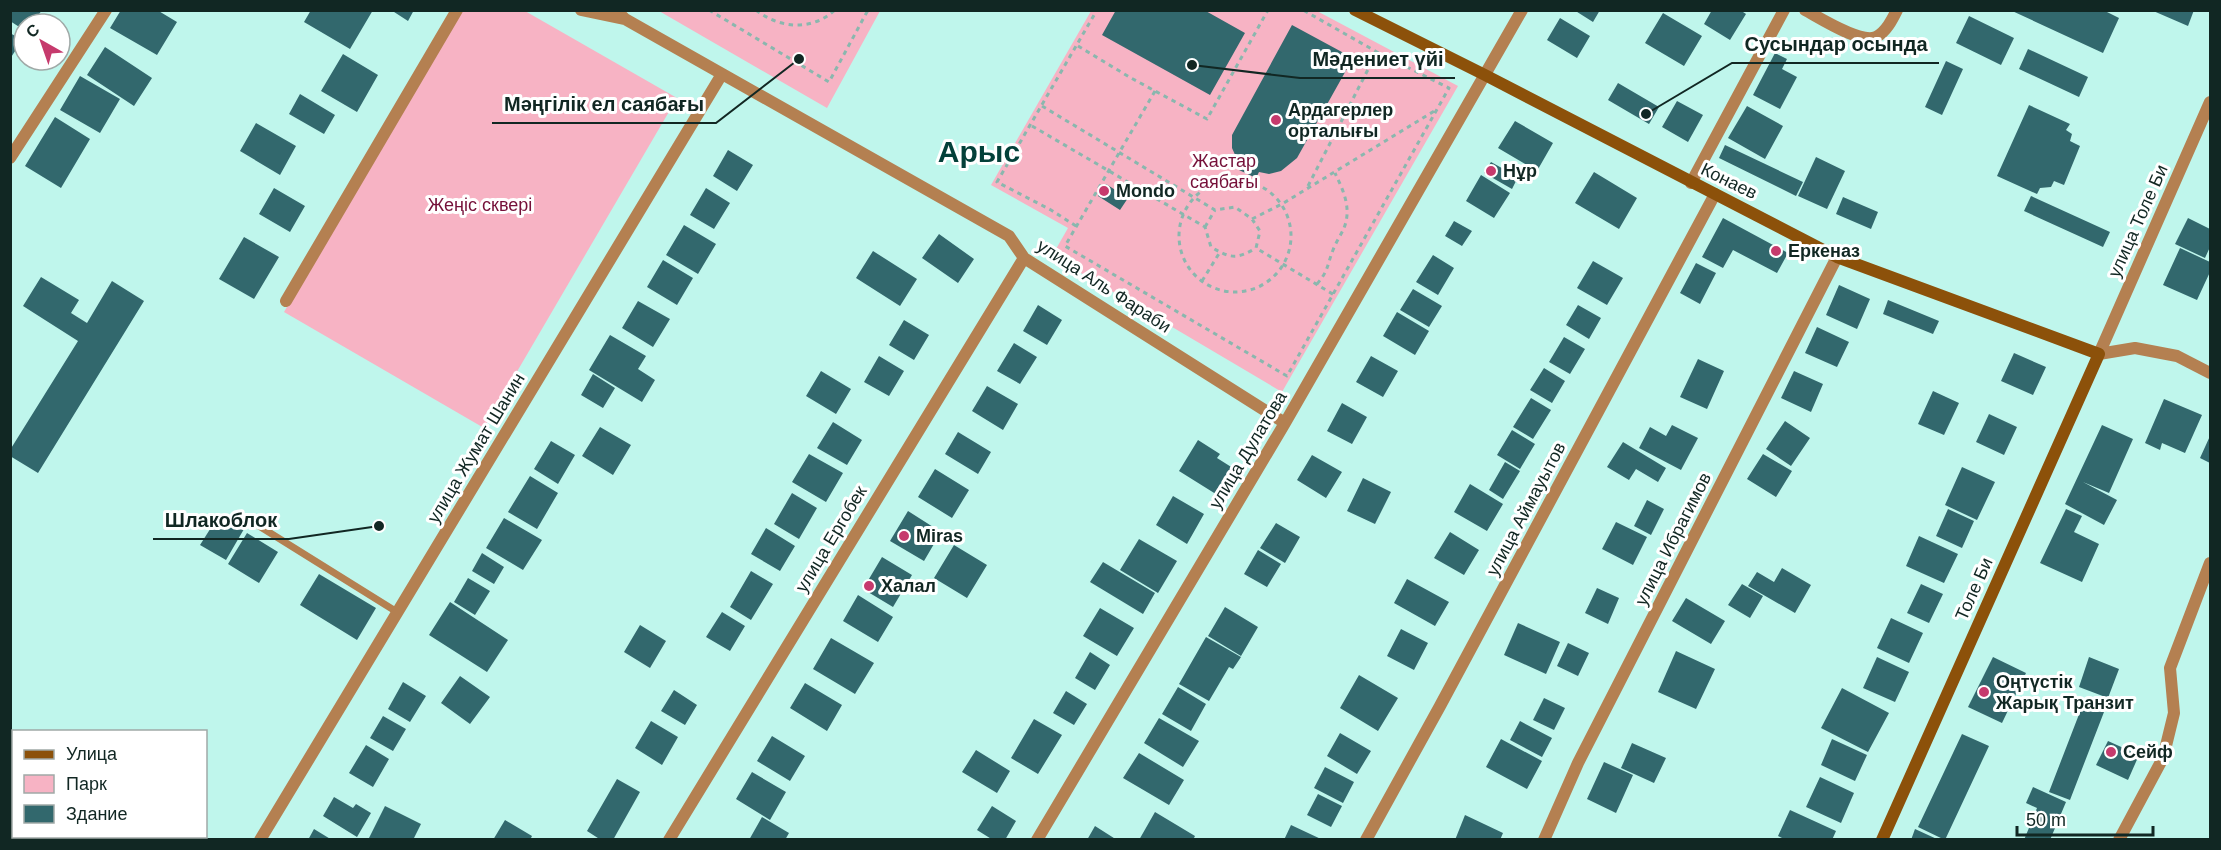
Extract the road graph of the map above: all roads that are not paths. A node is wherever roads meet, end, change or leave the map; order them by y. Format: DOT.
graph roads {
  1 [pos="106,10"];
  2 [pos="457,10"];
  3 [pos="581,10"];
  4 [pos="1522,10"];
  5 [pos="1784,10"];
  6 [pos="1804,10"];
  7 [pos="1897,10"];
  8 [pos="1361,12"];
  9 [pos="624,13"];
  10 [pos="722,74"];
  11 [pos="1485,75"];
  12 [pos="2211,102"];
  13 [pos="10,158"];
  14 [pos="1691,183"];
  15 [pos="1715,194"];
  16 [pos="1837,257"];
  17 [pos="1024,258"];
  18 [pos="286,301"];
  19 [pos="2099,354"];
  20 [pos="2211,373"];
  21 [pos="1285,423"];
  22 [pos="259,526"];
  23 [pos="2211,563"];
  24 [pos="397,612"];
  25 [pos="260,840"];
  26 [pos="669,840"];
  27 [pos="1036,840"];
  28 [pos="1366,840"];
  29 [pos="1544,840"];
  30 [pos="1882,840"];
  31 [pos="2119,840"];
  1 -- 13 [label="street"];
  2 -- 18 [label="street"];
  3 -- 9 [label="street, улица Аль Фараби"];
  4 -- 11 [label="street, улица Дулатова"];
  5 -- 14 [label="street"];
  6 -- 7 [label="street"];
  8 -- 11 [label="main road, Конаев"];
  9 -- 10 [label="street, улица Аль Фараби"];
  10 -- 17 [label="street, улица Аль Фараби"];
  10 -- 24 [label="street, улица Жумат Шанин"];
  11 -- 14 [label="main road, Конаев"];
  11 -- 21 [label="street, улица Дулатова"];
  12 -- 19 [label="street, улица Толе Би"];
  14 -- 15 [label="main road, Конаев"];
  15 -- 16 [label="main road, Конаев"];
  15 -- 28 [label="street, улица Аймауытов"];
  16 -- 19 [label="main road, Конаев"];
  16 -- 29 [label="street, улица Ибрагимов"];
  17 -- 21 [label="street, улица Аль Фараби"];
  17 -- 26 [label="street, улица Ергобек"];
  19 -- 20 [label="street"];
  19 -- 30 [label="main road, Толе Би"];
  21 -- 27 [label="street, улица Дулатова"];
  22 -- 24 [label="lane"];
  23 -- 31 [label="street"];
  24 -- 25 [label="street, улица Жумат Шанин"];
}
